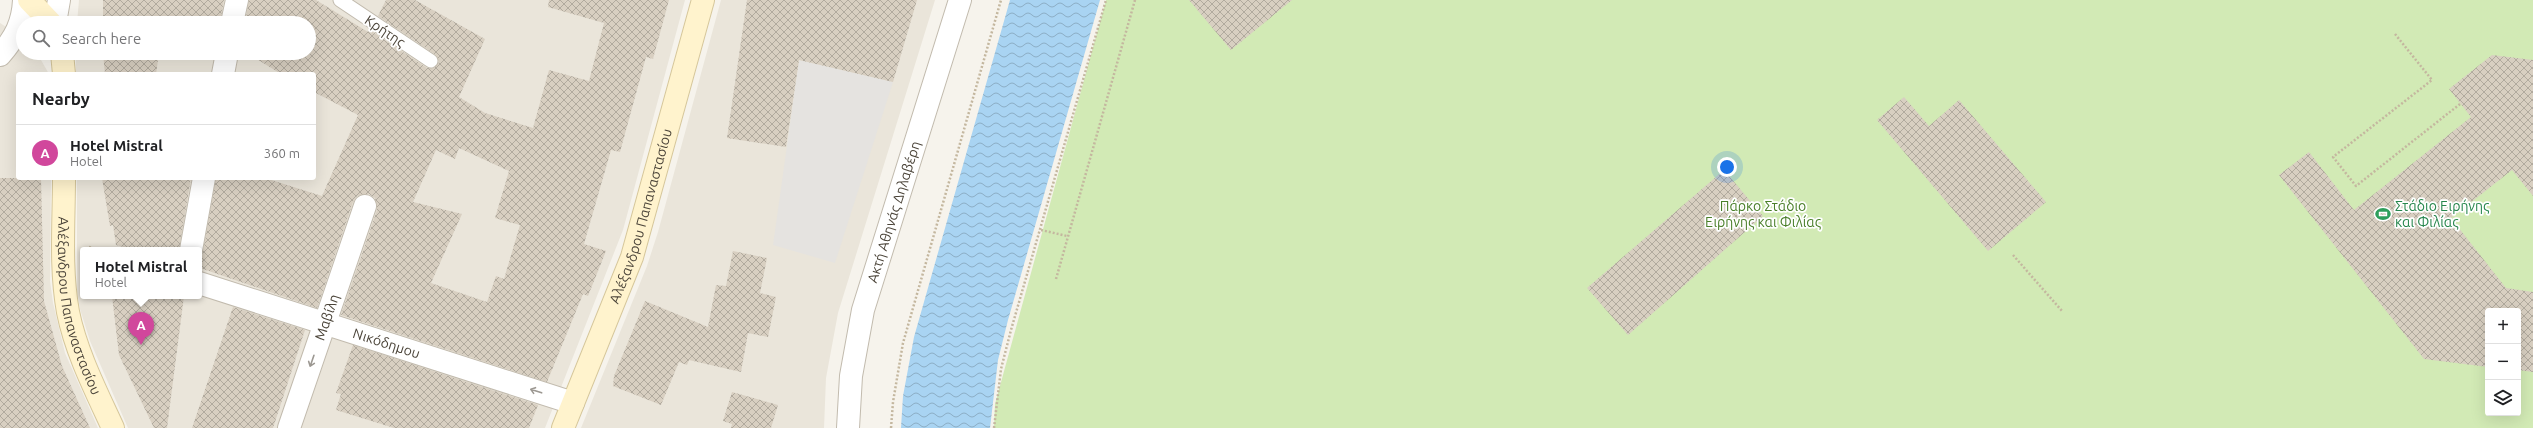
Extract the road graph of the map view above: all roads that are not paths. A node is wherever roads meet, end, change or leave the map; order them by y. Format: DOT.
graph roads {
  1 [pos="24,0"];
  2 [pos="29,0"];
  3 [pos="59,0"];
  4 [pos="237,0"];
  5 [pos="703,0"];
  6 [pos="960,0"];
  7 [pos="344,1"];
  8 [pos="22,16"];
  9 [pos="44,16"];
  10 [pos="56,16"];
  11 [pos="234,16"];
  12 [pos="16,34"];
  13 [pos="0,55"];
  14 [pos="63,60"];
  15 [pos="226,60"];
  16 [pos="431,61"];
  17 [pos="64,72"];
  18 [pos="223,72"];
  19 [pos="64,180"];
  20 [pos="204,180"];
  21 [pos="364,206"];
  22 [pos="192,247"];
  23 [pos="202,284"];
  24 [pos="325,324"];
  25 [pos="573,403"];
  26 [pos="113,428"];
  27 [pos="289,428"];
  28 [pos="563,428"];
  29 [pos="848,428"];
  1 -- 8 [label="street"];
  2 -- 9 [label="main road"];
  3 -- 10 [label="street"];
  4 -- 11 [label="street"];
  5 -- 25 [label="main road, Αλέξανδρου Παπαναστασίου"];
  6 -- 29 [label="street, Ακτή Αθηνάς Δηλαβέρη"];
  7 -- 16 [label="lane, Κρήτης"];
  12 -- 13 [label="street"];
  14 -- 17 [label="main road"];
  15 -- 18 [label="street"];
  19 -- 26 [label="main road, Αλέξανδρου Παπαναστασίου"];
  20 -- 22 [label="street"];
  21 -- 24 [label="street, Μαβίλη"];
  23 -- 24 [label="street, Νικόδημου"];
  25 -- 24 [label="street, Νικόδημου, one-way"];
  24 -- 27 [label="street, Μαβίλη, one-way"];
  25 -- 28 [label="main road, Αλέξανδρου Παπαναστασίου"];
}
